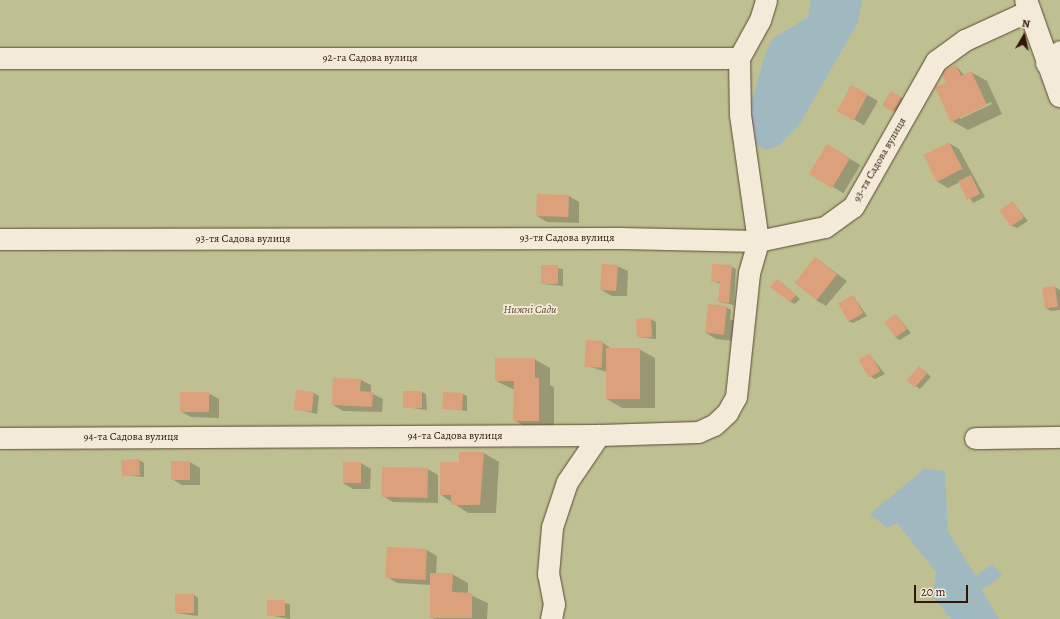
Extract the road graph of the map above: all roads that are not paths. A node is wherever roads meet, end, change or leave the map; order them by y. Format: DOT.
graph roads {
  1 [pos="766,0"];
  2 [pos="1027,5"];
  3 [pos="1053,57"];
  4 [pos="0,58"];
  5 [pos="739,58"];
  6 [pos="1060,96"];
  7 [pos="0,239"];
  8 [pos="758,241"];
  9 [pos="599,435"];
  10 [pos="1060,437"];
  11 [pos="0,438"];
  12 [pos="975,438"];
  13 [pos="551,619"];
  1 -- 5 [label="street"];
  2 -- 3 [label="street"];
  2 -- 8 [label="street, 93-тя Садова вулиця"];
  3 -- 6 [label="street"];
  4 -- 5 [label="street, 92-га Садова вулиця"];
  5 -- 8 [label="street"];
  7 -- 8 [label="street, 93-тя Садова вулиця"];
  8 -- 9 [label="street, 94-та Садова вулиця"];
  9 -- 11 [label="street, 94-та Садова вулиця"];
  9 -- 13 [label="street"];
  10 -- 12 [label="street"];
}
